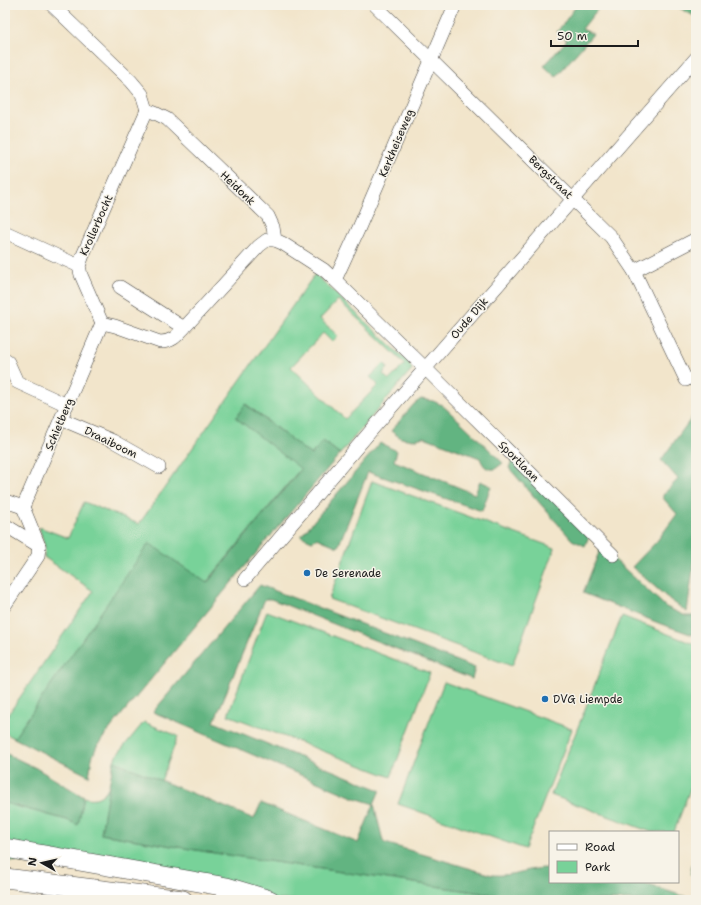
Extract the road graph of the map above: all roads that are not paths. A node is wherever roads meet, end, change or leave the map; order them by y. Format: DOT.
graph roads {
  1 [pos="52,5"];
  2 [pos="374,5"];
  3 [pos="455,5"];
  4 [pos="696,58"];
  5 [pos="431,61"];
  6 [pos="147,110"];
  7 [pos="573,199"];
  8 [pos="5,232"];
  9 [pos="696,238"];
  10 [pos="275,240"];
  11 [pos="79,266"];
  12 [pos="634,271"];
  13 [pos="335,280"];
  14 [pos="120,288"];
  15 [pos="102,323"];
  16 [pos="184,328"];
  17 [pos="5,360"];
  18 [pos="426,368"];
  19 [pos="686,380"];
  20 [pos="67,405"];
  21 [pos="61,420"];
  22 [pos="159,466"];
  23 [pos="5,501"];
  24 [pos="23,507"];
  25 [pos="5,525"];
  26 [pos="38,546"];
  27 [pos="613,555"];
  28 [pos="245,579"];
  29 [pos="5,605"];
  30 [pos="5,848"];
  31 [pos="5,878"];
  32 [pos="183,900"];
  33 [pos="270,900"];
  1 -- 6 [label="street"];
  2 -- 5 [label="street, Bergstraat"];
  3 -- 5 [label="street, Kerkheiseweg"];
  4 -- 7 [label="street, Oude Dijk"];
  5 -- 7 [label="street, Bergstraat"];
  5 -- 13 [label="street, Kerkheiseweg"];
  6 -- 10 [label="street, Heidonk"];
  6 -- 11 [label="street, Krollerbocht"];
  7 -- 12 [label="street, Bergstraat"];
  7 -- 18 [label="street, Oude Dijk"];
  8 -- 11 [label="street"];
  9 -- 12 [label="street"];
  10 -- 13 [label="street"];
  10 -- 16 [label="street"];
  11 -- 15 [label="street, Krollerbocht"];
  12 -- 19 [label="street, Bergstraat"];
  13 -- 18 [label="street"];
  14 -- 16 [label="street"];
  15 -- 16 [label="street"];
  15 -- 20 [label="street, Schietberg"];
  17 -- 20 [label="street"];
  18 -- 27 [label="street, Sportlaan"];
  18 -- 28 [label="street, Oude Dijk"];
  20 -- 21 [label="street, Schietberg"];
  21 -- 22 [label="street, Draaiboom"];
  21 -- 24 [label="street, Schietberg"];
  23 -- 24 [label="street"];
  24 -- 26 [label="street"];
  25 -- 26 [label="street"];
  26 -- 29 [label="street"];
  30 -- 33 [label="highway"];
  31 -- 32 [label="highway"];
}
